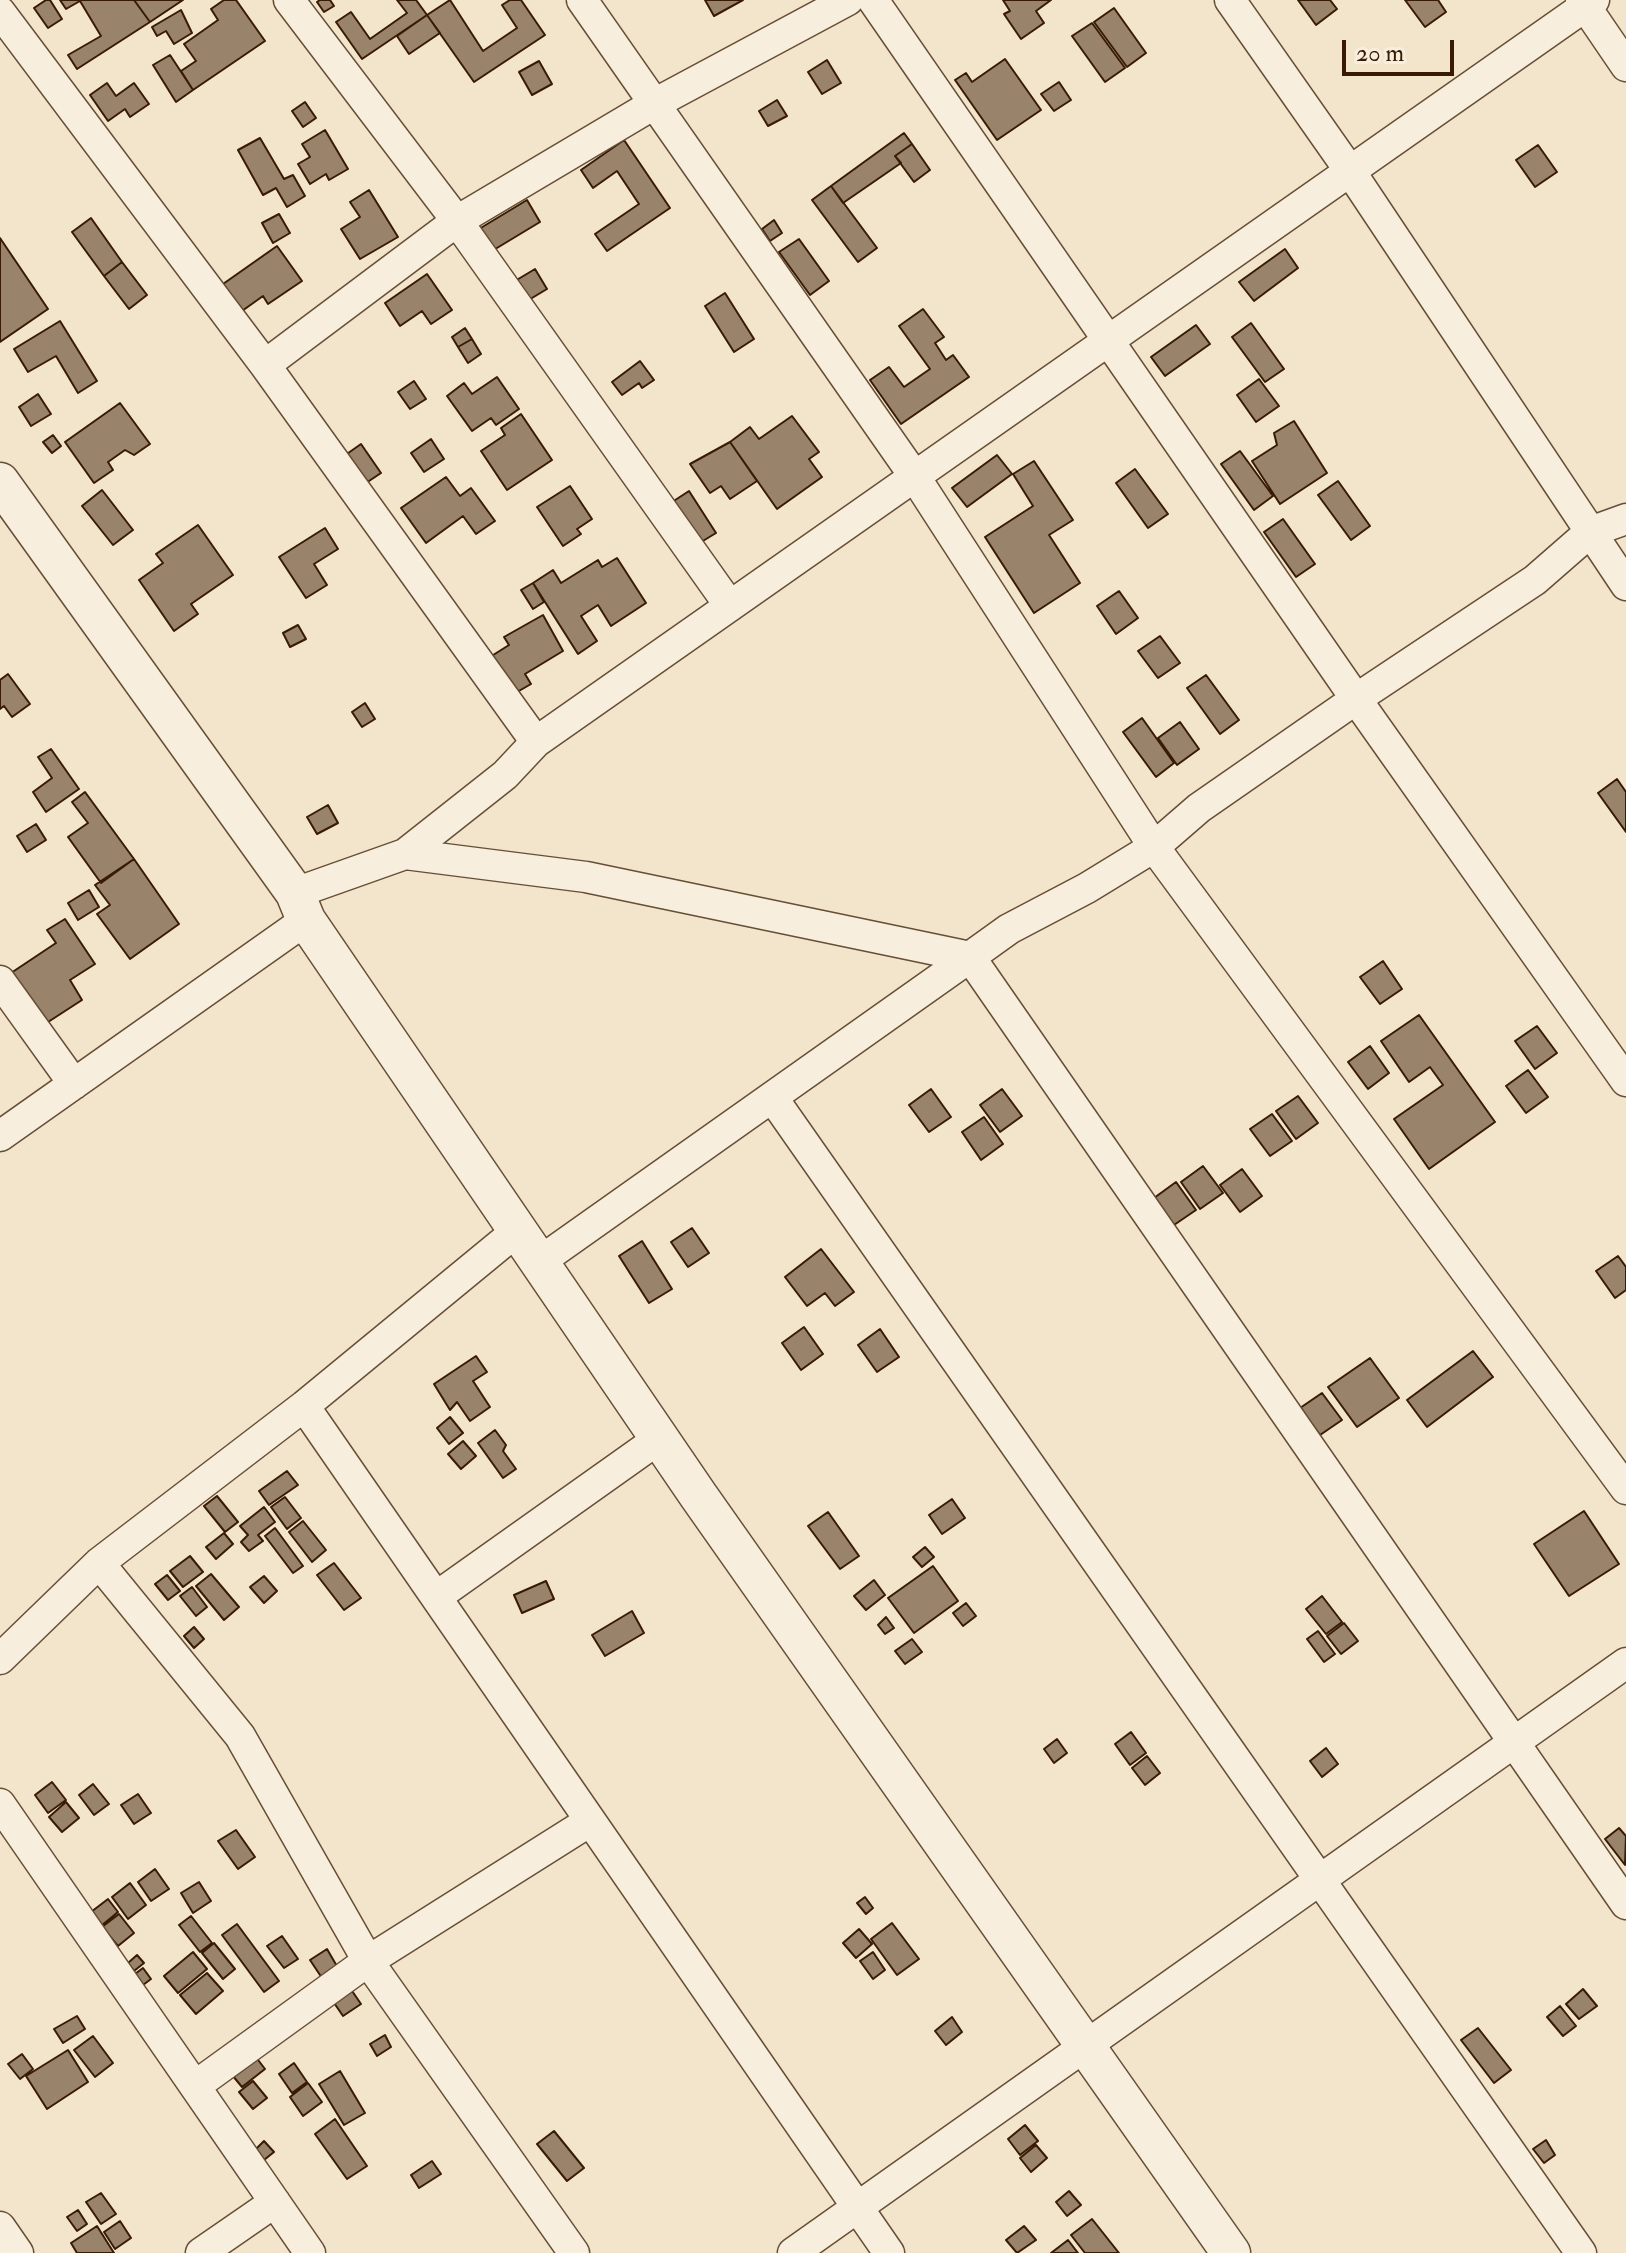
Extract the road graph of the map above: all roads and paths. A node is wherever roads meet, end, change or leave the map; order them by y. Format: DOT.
graph roads {
  1 [pos="289,0"];
  2 [pos="582,0"];
  3 [pos="848,0"];
  4 [pos="873,0"];
  5 [pos="1230,0"];
  6 [pos="1587,2"];
  7 [pos="0,12"];
  8 [pos="1626,66"];
  9 [pos="654,104"];
  10 [pos="1350,171"];
  11 [pos="457,221"];
  12 [pos="1108,341"];
  13 [pos="265,365"];
  14 [pos="915,477"];
  15 [pos="0,482"];
  16 [pos="1626,519"];
  17 [pos="1590,532"];
  18 [pos="1626,585"];
  19 [pos="730,606"];
  20 [pos="1356,699"];
  21 [pos="536,742"];
  22 [pos="1154,847"];
  23 [pos="405,854"];
  24 [pos="301,906"];
  25 [pos="970,957"];
  26 [pos="0,981"];
  27 [pos="1626,1081"];
  28 [pos="74,1084"];
  29 [pos="772,1097"];
  30 [pos="0,1136"];
  31 [pos="518,1230"];
  32 [pos="539,1262"];
  33 [pos="304,1406"];
  34 [pos="660,1438"];
  35 [pos="1626,1489"];
  36 [pos="99,1563"];
  37 [pos="436,1597"];
  38 [pos="0,1659"];
  39 [pos="1626,1663"];
  40 [pos="1514,1742"];
  41 [pos="0,1804"];
  42 [pos="590,1821"];
  43 [pos="1320,1880"];
  44 [pos="1626,1904"];
  45 [pos="368,1961"];
  46 [pos="1085,2045"];
  47 [pos="195,2086"];
  48 [pos="275,2202"];
  49 [pos="858,2208"];
  50 [pos="0,2227"];
  51 [pos="18,2253"];
  52 [pos="201,2253"];
  53 [pos="310,2253"];
  54 [pos="574,2253"];
  55 [pos="793,2253"];
  56 [pos="889,2253"];
  57 [pos="1231,2253"];
  58 [pos="1581,2253"];
  1 -- 11 [label="street"];
  2 -- 9 [label="street"];
  3 -- 9 [label="street"];
  4 -- 12 [label="street"];
  5 -- 10 [label="street"];
  6 -- 8 [label="street"];
  6 -- 10 [label="street"];
  7 -- 13 [label="street"];
  9 -- 11 [label="street"];
  9 -- 14 [label="street"];
  10 -- 12 [label="street"];
  10 -- 17 [label="street"];
  11 -- 13 [label="street"];
  11 -- 19 [label="street"];
  12 -- 14 [label="street"];
  12 -- 20 [label="street"];
  13 -- 21 [label="street"];
  14 -- 19 [label="street"];
  14 -- 22 [label="street"];
  15 -- 24 [label="street"];
  16 -- 17 [label="street"];
  17 -- 18 [label="street"];
  17 -- 20 [label="street"];
  19 -- 21 [label="street"];
  20 -- 22 [label="street"];
  20 -- 27 [label="street"];
  21 -- 23 [label="street"];
  22 -- 25 [label="street"];
  22 -- 35 [label="street"];
  23 -- 24 [label="street"];
  23 -- 25 [label="street"];
  24 -- 28 [label="street"];
  24 -- 31 [label="street"];
  25 -- 29 [label="street"];
  25 -- 40 [label="street"];
  26 -- 28 [label="street"];
  28 -- 30 [label="street"];
  29 -- 32 [label="street"];
  29 -- 43 [label="street"];
  31 -- 32 [label="street"];
  31 -- 33 [label="street"];
  32 -- 34 [label="street"];
  33 -- 36 [label="street"];
  33 -- 37 [label="street"];
  34 -- 37 [label="street"];
  34 -- 46 [label="street"];
  36 -- 38 [label="street"];
  36 -- 45 [label="street"];
  37 -- 42 [label="street"];
  39 -- 40 [label="street"];
  40 -- 43 [label="street"];
  40 -- 44 [label="street"];
  41 -- 47 [label="street"];
  42 -- 45 [label="street"];
  42 -- 49 [label="street"];
  43 -- 46 [label="street"];
  43 -- 58 [label="street"];
  45 -- 47 [label="street"];
  45 -- 54 [label="street"];
  46 -- 49 [label="street"];
  46 -- 57 [label="street"];
  47 -- 48 [label="street"];
  48 -- 52 [label="street"];
  48 -- 53 [label="street"];
  49 -- 55 [label="street"];
  49 -- 56 [label="street"];
  50 -- 51 [label="street"];
}
